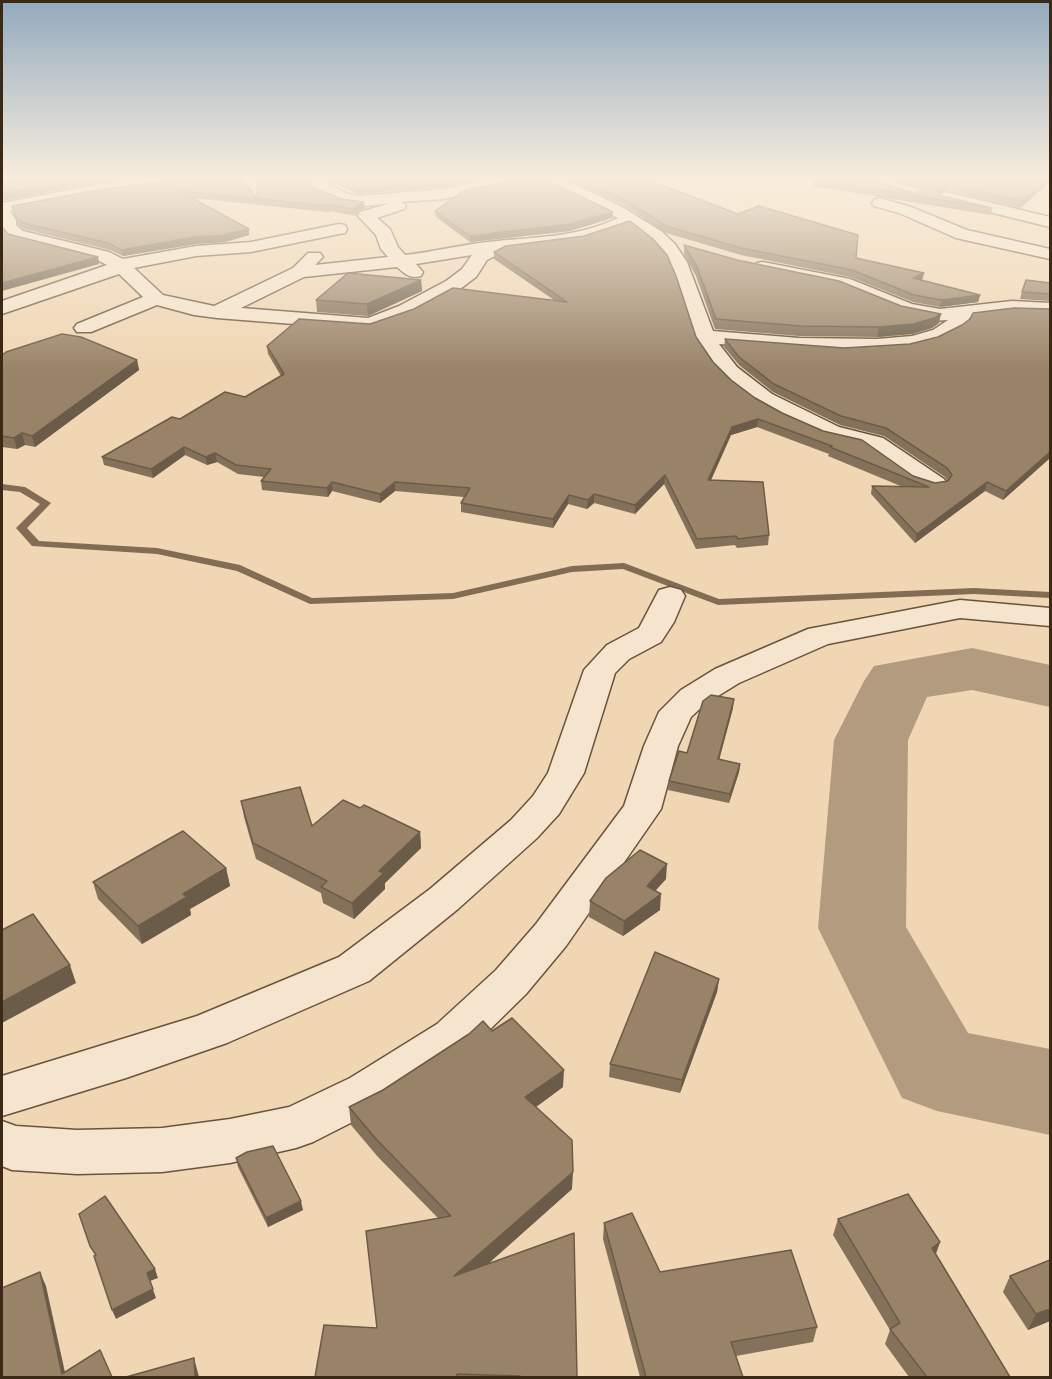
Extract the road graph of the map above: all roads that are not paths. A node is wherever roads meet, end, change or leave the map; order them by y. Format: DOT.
graph roads {
  1 [pos="51,242"];
  2 [pos="277,242"];
  3 [pos="335,242"];
  4 [pos="388,242"];
  5 [pos="533,242"];
  6 [pos="663,242"];
  7 [pos="672,242"];
  8 [pos="999,242"];
  9 [pos="501,246"];
  10 [pos="693,248"];
  11 [pos="1050,254"];
  12 [pos="401,261"];
  13 [pos="747,264"];
  14 [pos="120,265"];
  15 [pos="300,272"];
  16 [pos="439,292"];
  17 [pos="156,299"];
  18 [pos="2,308"];
  19 [pos="1050,309"];
  20 [pos="217,312"];
  21 [pos="958,312"];
  22 [pos="84,328"];
  23 [pos="704,338"];
  24 [pos="934,484"];
  25 [pos="670,596"];
  26 [pos="1050,617"];
  27 [pos="2,1096"];
  28 [pos="2,1143"];
  1 -- 14 [label="street"];
  2 -- 14 [label="street"];
  3 -- 15 [label="street"];
  4 -- 12 [label="street"];
  5 -- 9 [label="street"];
  6 -- 23 [label="street"];
  7 -- 10 [label="street"];
  8 -- 11 [label="street"];
  9 -- 12 [label="street"];
  9 -- 16 [label="street"];
  12 -- 15 [label="street"];
  12 -- 16 [label="street"];
  13 -- 21 [label="street"];
  14 -- 17 [label="street"];
  14 -- 18 [label="street"];
  15 -- 20 [label="street"];
  16 -- 20 [label="street"];
  17 -- 20 [label="street"];
  17 -- 22 [label="street"];
  19 -- 21 [label="street"];
  21 -- 23 [label="street"];
  23 -- 24 [label="street"];
  25 -- 27 [label="street"];
  26 -- 28 [label="street"];
}
